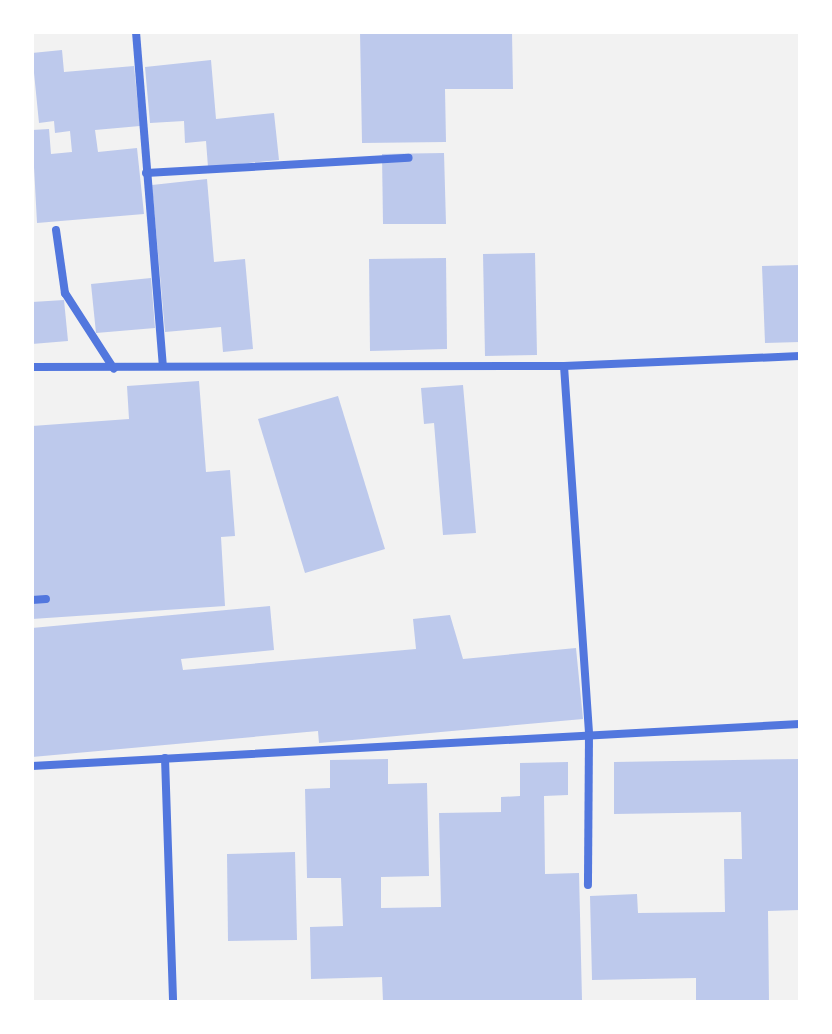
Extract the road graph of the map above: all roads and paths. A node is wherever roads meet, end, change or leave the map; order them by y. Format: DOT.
graph roads {
  1 [pos="136,32"];
  2 [pos="409,158"];
  3 [pos="146,173"];
  4 [pos="56,230"];
  5 [pos="800,356"];
  6 [pos="163,366"];
  7 [pos="564,366"];
  8 [pos="32,367"];
  9 [pos="114,369"];
  10 [pos="46,599"];
  11 [pos="32,600"];
  12 [pos="800,724"];
  13 [pos="589,735"];
  14 [pos="165,758"];
  15 [pos="32,766"];
  16 [pos="588,885"];
  17 [pos="173,1002"];
  1 -- 3 [label="street"];
  2 -- 3 [label="street"];
  3 -- 6 [label="street"];
  4 -- 9 [label="street"];
  5 -- 7 [label="street"];
  6 -- 7 [label="street"];
  6 -- 9 [label="street"];
  7 -- 13 [label="street"];
  8 -- 9 [label="street"];
  10 -- 11 [label="street"];
  12 -- 13 [label="street"];
  13 -- 14 [label="street"];
  13 -- 16 [label="street"];
  14 -- 15 [label="street"];
  14 -- 17 [label="street"];
}
